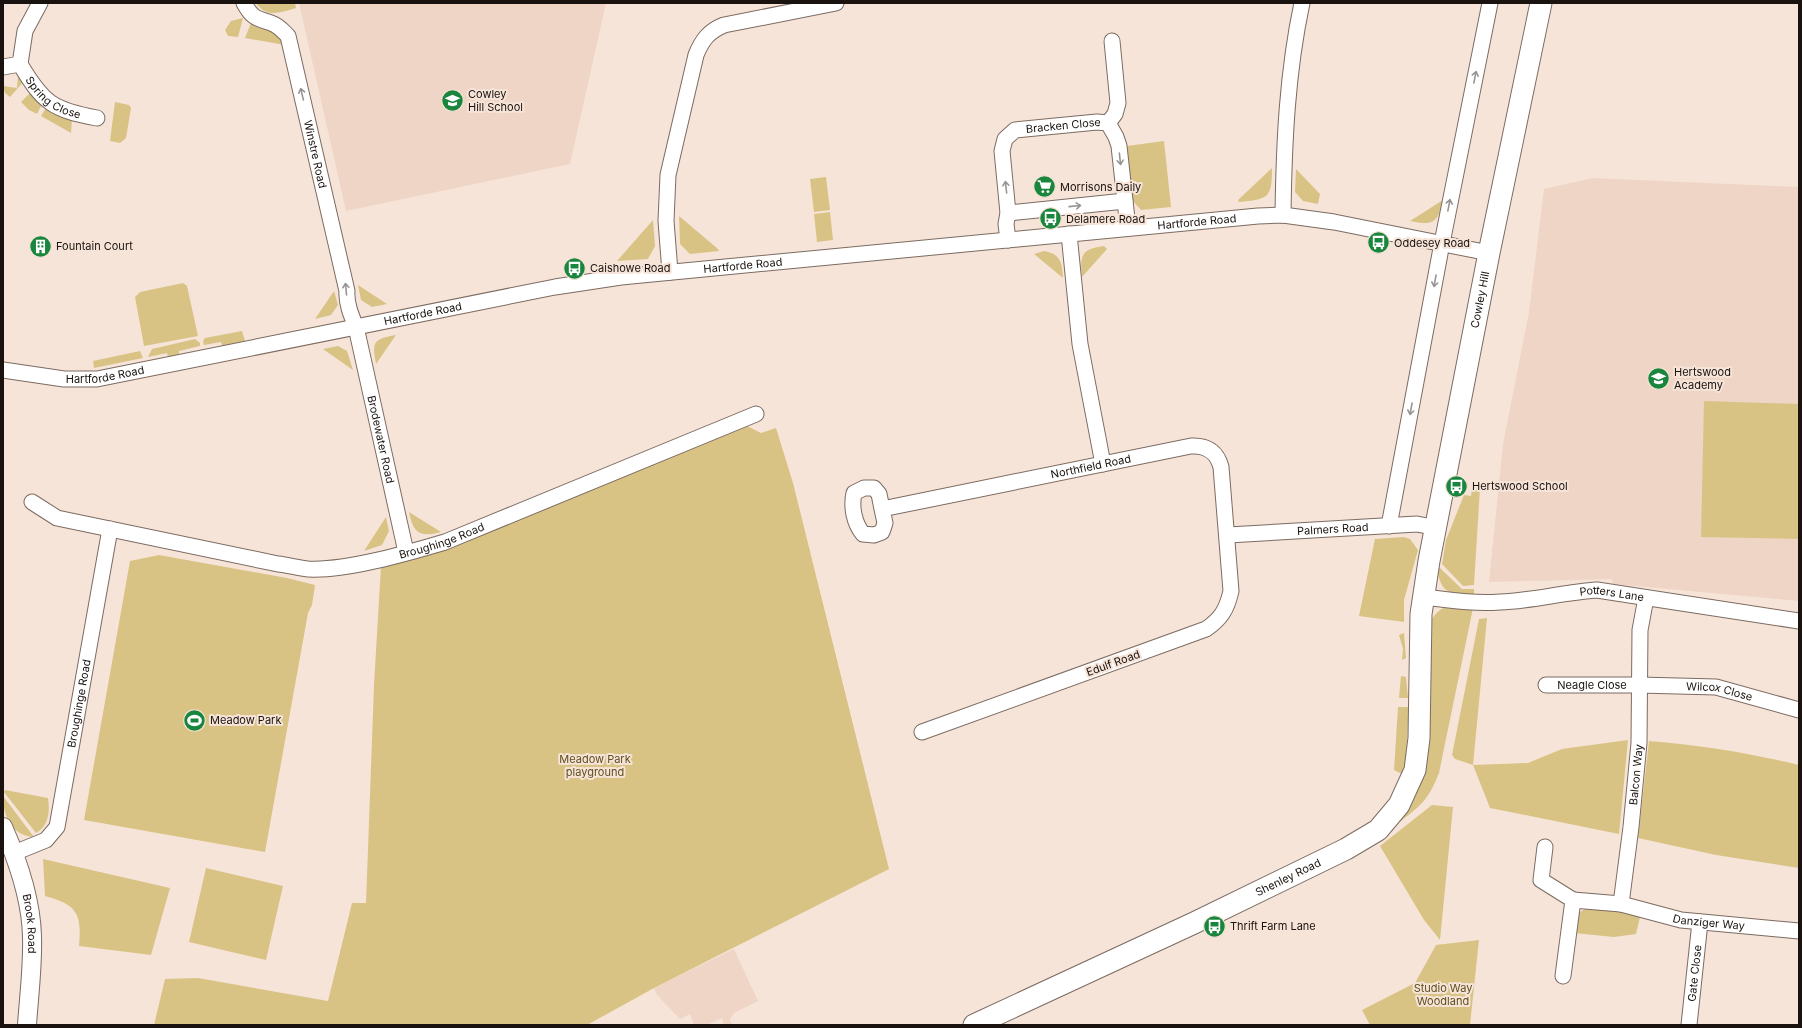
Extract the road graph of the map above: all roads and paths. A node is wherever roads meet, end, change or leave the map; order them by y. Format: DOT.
graph roads {
  1 [pos="40,3"];
  2 [pos="244,3"];
  3 [pos="836,3"];
  4 [pos="1302,3"];
  5 [pos="1490,3"];
  6 [pos="1541,3"];
  7 [pos="1112,41"];
  8 [pos="20,64"];
  9 [pos="3,67"];
  10 [pos="97,118"];
  11 [pos="1108,123"];
  12 [pos="1125,201"];
  13 [pos="1008,213"];
  14 [pos="1283,215"];
  15 [pos="1128,228"];
  16 [pos="1069,234"];
  17 [pos="1008,240"];
  18 [pos="1442,243"];
  19 [pos="1489,254"];
  20 [pos="670,272"];
  21 [pos="356,327"];
  22 [pos="3,370"];
  23 [pos="756,414"];
  24 [pos="1103,464"];
  25 [pos="32,502"];
  26 [pos="882,509"];
  27 [pos="1389,526"];
  28 [pos="1437,528"];
  29 [pos="110,529"];
  30 [pos="1228,535"];
  31 [pos="406,552"];
  32 [pos="1424,597"];
  33 [pos="1646,598"];
  34 [pos="1799,621"];
  35 [pos="1546,685"];
  36 [pos="1639,685"];
  37 [pos="1799,710"];
  38 [pos="922,732"];
  39 [pos="3,827"];
  40 [pos="1545,847"];
  41 [pos="14,853"];
  42 [pos="1573,900"];
  43 [pos="1621,904"];
  44 [pos="1700,922"];
  45 [pos="1799,932"];
  46 [pos="1563,976"];
  47 [pos="27,1025"];
  48 [pos="974,1025"];
  49 [pos="1689,1025"];
  1 -- 8 [label="street, Spring Close"];
  21 -- 2 [label="street, Winstre Road, one-way"];
  3 -- 20 [label="street"];
  4 -- 14 [label="street"];
  18 -- 5 [label="street, one-way"];
  6 -- 19 [label="main road, Cowley Hill"];
  7 -- 11 [label="street, Bracken Close"];
  8 -- 9 [label="street, Spring Close"];
  8 -- 10 [label="street, Spring Close"];
  11 -- 12 [label="street, Bracken Close, one-way"];
  13 -- 11 [label="street, Bracken Close, one-way"];
  13 -- 12 [label="street, one-way"];
  12 -- 15 [label="street, Bracken Close"];
  13 -- 17 [label="street, Bracken Close"];
  14 -- 15 [label="street, Hartforde Road"];
  14 -- 18 [label="street, Hartforde Road"];
  15 -- 16 [label="street, Hartforde Road"];
  16 -- 17 [label="street, Hartforde Road"];
  16 -- 24 [label="street"];
  17 -- 20 [label="street, Hartforde Road"];
  18 -- 19 [label="street, Hartforde Road"];
  18 -- 27 [label="street, one-way"];
  19 -- 28 [label="main road, Cowley Hill"];
  20 -- 21 [label="street, Hartforde Road"];
  21 -- 22 [label="street, Hartforde Road"];
  21 -- 31 [label="street, Brodewater Road"];
  23 -- 31 [label="street, Broughinge Road"];
  24 -- 26 [label="street, Northfield Road"];
  24 -- 30 [label="street, Northfield Road"];
  25 -- 29 [label="street, Broughinge Road"];
  27 -- 28 [label="street, Palmers Road"];
  27 -- 30 [label="street, Palmers Road"];
  28 -- 32 [label="main road, Cowley Hill"];
  29 -- 31 [label="street, Broughinge Road"];
  29 -- 41 [label="street, Broughinge Road"];
  30 -- 38 [label="street, Edulf Road"];
  32 -- 33 [label="street, Potters Lane"];
  32 -- 48 [label="main road, Shenley Road"];
  33 -- 34 [label="street, Potters Lane"];
  33 -- 36 [label="street, Balcon Way"];
  35 -- 36 [label="street, Neagle Close"];
  36 -- 37 [label="street, Wilcox Close"];
  36 -- 43 [label="street, Balcon Way"];
  39 -- 41 [label="street, Brook Road"];
  40 -- 42 [label="street"];
  41 -- 47 [label="street, Brook Road"];
  42 -- 43 [label="street"];
  42 -- 46 [label="street"];
  43 -- 44 [label="street, Danziger Way"];
  44 -- 45 [label="street, Danziger Way"];
  44 -- 49 [label="street, Gate Close"];
}
